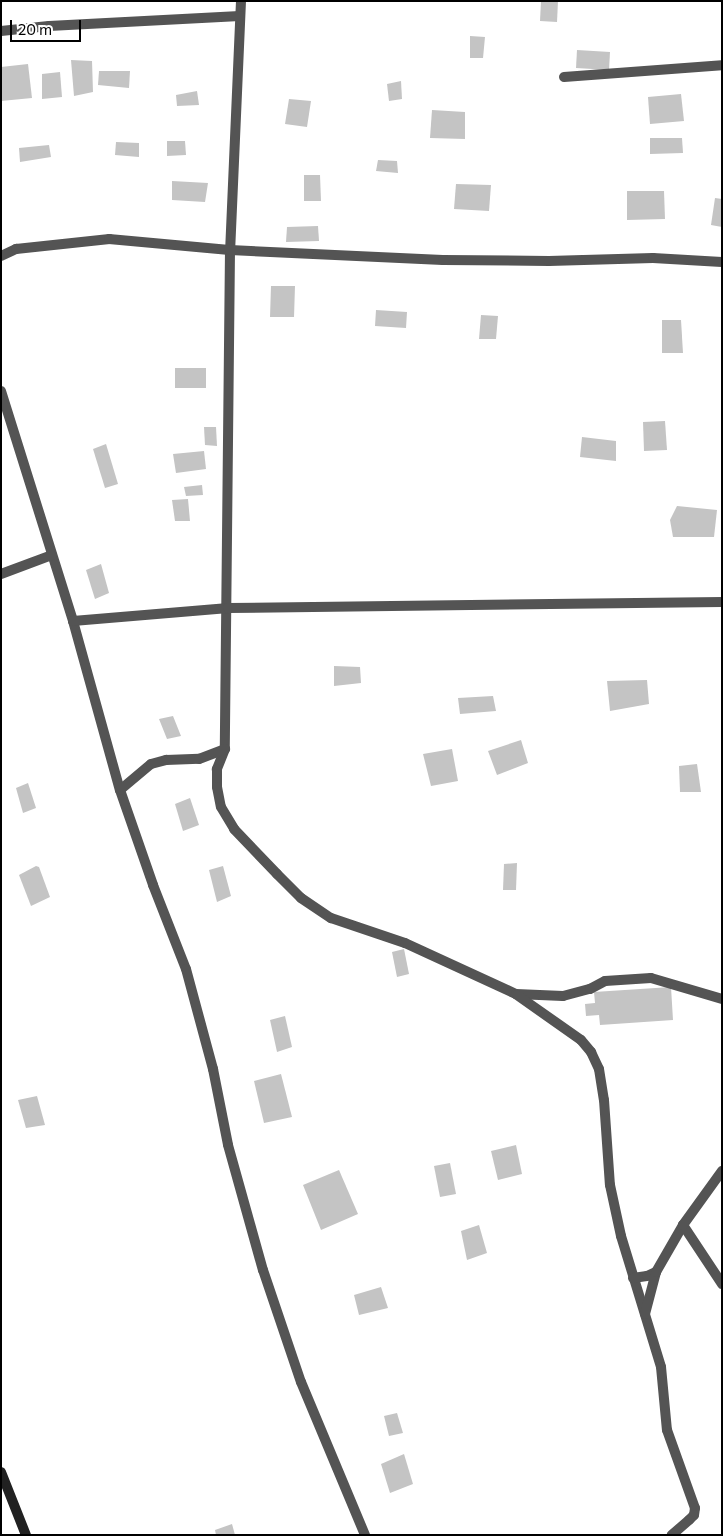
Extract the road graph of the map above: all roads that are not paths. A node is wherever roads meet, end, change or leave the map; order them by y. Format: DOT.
graph roads {
  1 [pos="241,1"];
  2 [pos="240,16"];
  3 [pos="1,31"];
  4 [pos="722,65"];
  5 [pos="564,77"];
  6 [pos="230,250"];
  7 [pos="1,256"];
  8 [pos="722,262"];
  9 [pos="1,391"];
  10 [pos="52,555"];
  11 [pos="1,574"];
  12 [pos="722,602"];
  13 [pos="228,608"];
  14 [pos="72,621"];
  15 [pos="225,748"];
  16 [pos="120,790"];
  17 [pos="516,994"];
  18 [pos="722,999"];
  19 [pos="722,1171"];
  20 [pos="683,1225"];
  21 [pos="656,1272"];
  22 [pos="633,1278"];
  23 [pos="722,1284"];
  24 [pos="645,1314"];
  25 [pos="1,1472"];
  26 [pos="26,1535"];
  27 [pos="365,1535"];
  28 [pos="672,1535"];
  1 -- 2 [label="street"];
  2 -- 3 [label="street"];
  2 -- 6 [label="street"];
  4 -- 5 [label="street"];
  6 -- 7 [label="street"];
  6 -- 8 [label="street"];
  6 -- 13 [label="street"];
  9 -- 10 [label="street"];
  10 -- 11 [label="street"];
  10 -- 14 [label="street"];
  12 -- 13 [label="street"];
  13 -- 14 [label="street"];
  13 -- 15 [label="street"];
  14 -- 16 [label="street"];
  15 -- 16 [label="street"];
  15 -- 17 [label="street"];
  16 -- 27 [label="street"];
  17 -- 18 [label="street"];
  17 -- 22 [label="street"];
  19 -- 20 [label="street"];
  20 -- 21 [label="street"];
  20 -- 23 [label="street"];
  21 -- 22 [label="street"];
  21 -- 24 [label="street"];
  22 -- 24 [label="street"];
  24 -- 28 [label="street"];
  25 -- 26 [label="street"];
}
